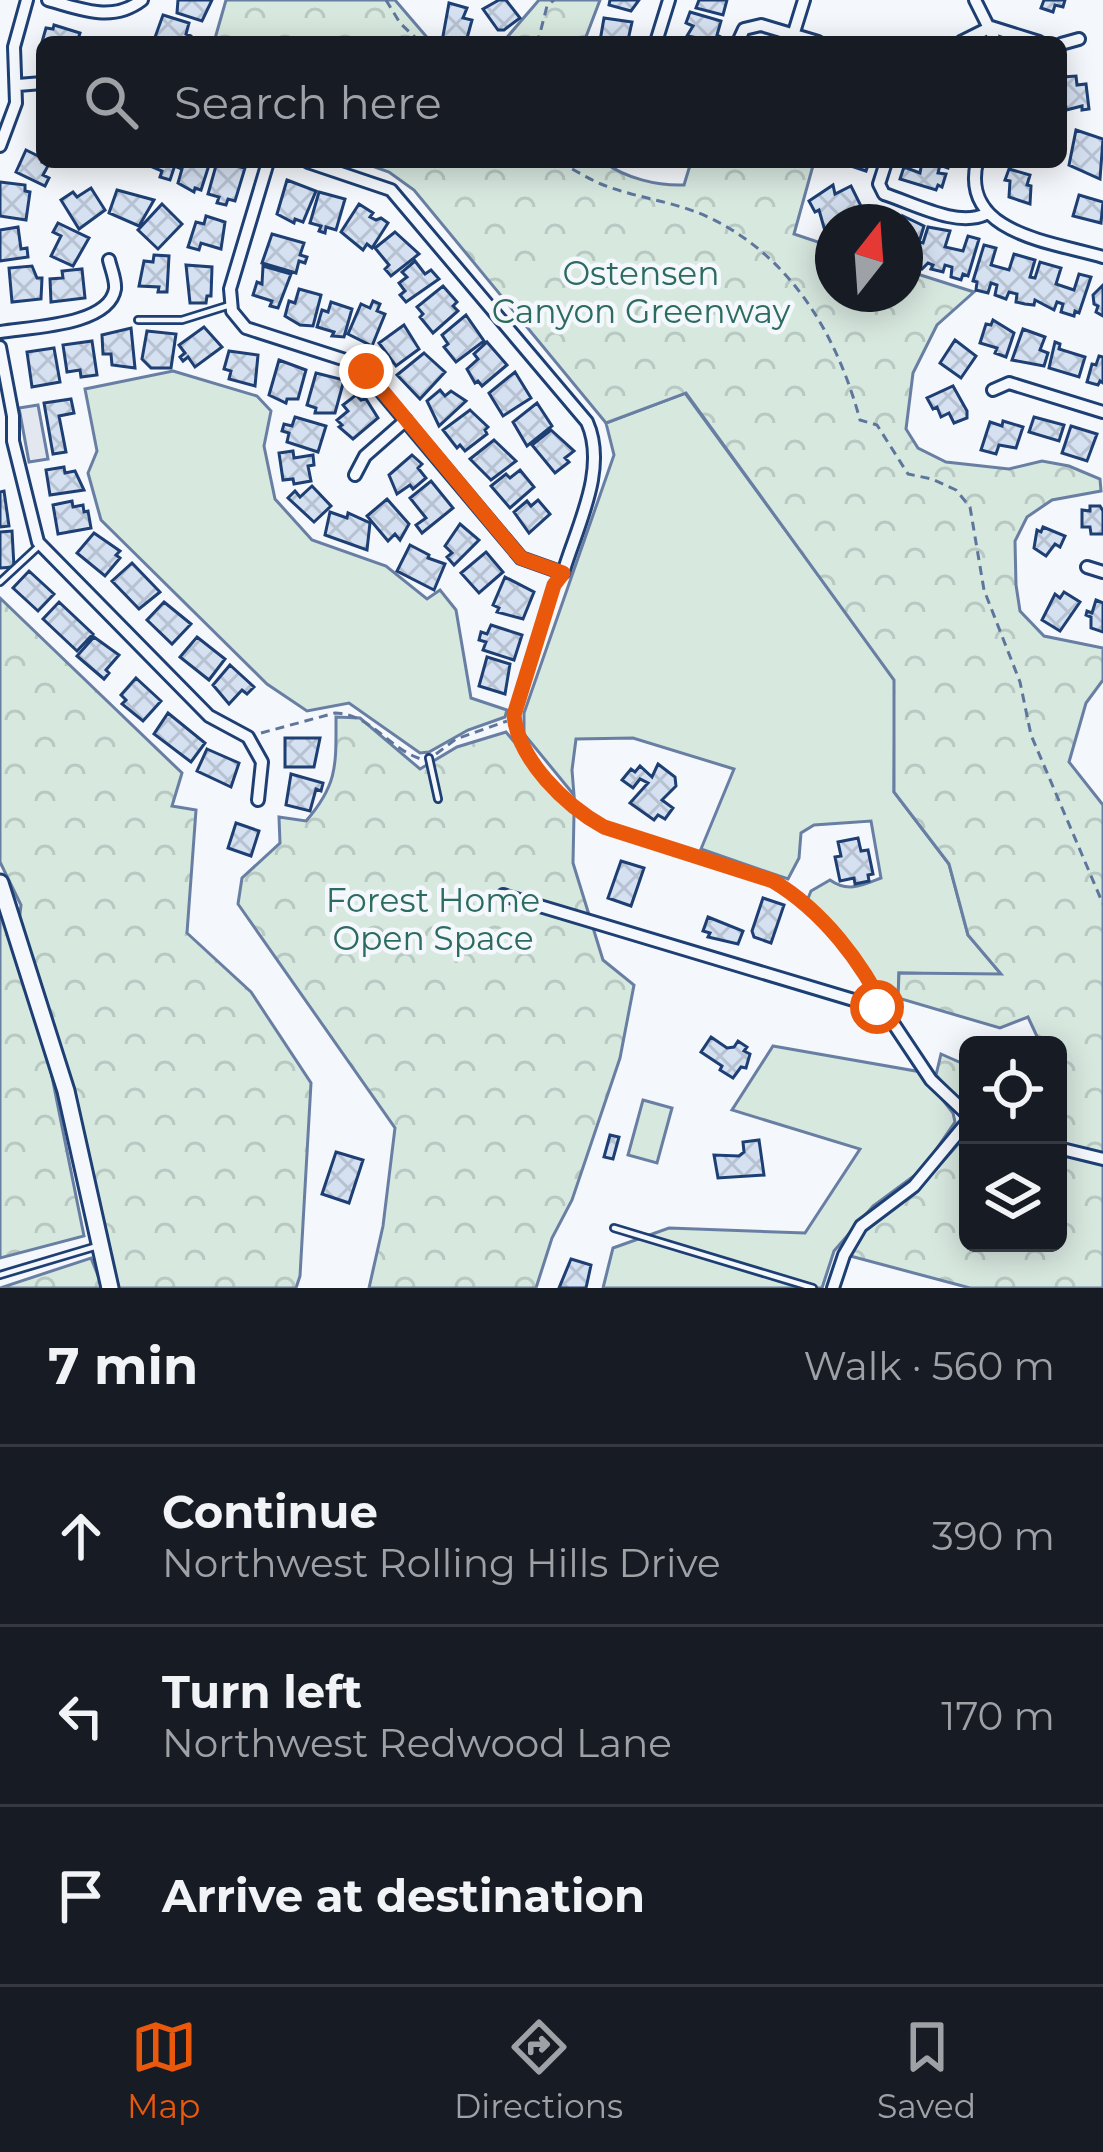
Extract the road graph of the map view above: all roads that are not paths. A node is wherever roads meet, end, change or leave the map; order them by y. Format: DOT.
graph roads {
  1 [pos="27,0"];
  2 [pos="48,0"];
  3 [pos="142,0"];
  4 [pos="669,0"];
  5 [pos="804,0"];
  6 [pos="976,0"];
  7 [pos="992,27"];
  8 [pos="658,36"];
  9 [pos="740,36"];
  10 [pos="786,36"];
  11 [pos="793,36"];
  12 [pos="973,36"];
  13 [pos="994,36"];
  14 [pos="1020,36"];
  15 [pos="1079,39"];
  16 [pos="1067,42"];
  17 [pos="36,84"];
  18 [pos="18,85"];
  19 [pos="0,146"];
  20 [pos="266,168"];
  21 [pos="326,168"];
  22 [pos="884,168"];
  23 [pos="977,168"];
  24 [pos="987,215"];
  25 [pos="1103,257"];
  26 [pos="109,260"];
  27 [pos="230,305"];
  28 [pos="138,320"];
  29 [pos="0,332"];
  30 [pos="0,346"];
  31 [pos="993,390"];
  32 [pos="1103,412"];
  33 [pos="406,420"];
  34 [pos="356,475"];
  35 [pos="40,544"];
  36 [pos="1087,567"];
  37 [pos="1103,572"];
  38 [pos="563,573"];
  39 [pos="0,582"];
  40 [pos="429,758"];
  41 [pos="438,799"];
  42 [pos="258,800"];
  43 [pos="0,883"];
  44 [pos="503,895"];
  45 [pos="887,1014"];
  46 [pos="959,1108"];
  47 [pos="959,1129"];
  48 [pos="1067,1150"];
  49 [pos="1103,1159"];
  50 [pos="614,1228"];
  51 [pos="99,1245"];
  52 [pos="0,1275"];
  53 [pos="110,1288"];
  54 [pos="813,1288"];
  55 [pos="832,1288"];
  1 -- 18 [label="street"];
  2 -- 3 [label="street"];
  4 -- 8 [label="street"];
  5 -- 11 [label="street"];
  6 -- 7 [label="street"];
  7 -- 12 [label="street"];
  7 -- 13 [label="street"];
  7 -- 14 [label="street"];
  9 -- 10 [label="street"];
  15 -- 16 [label="street"];
  17 -- 18 [label="street"];
  18 -- 19 [label="street"];
  20 -- 27 [label="street"];
  21 -- 38 [label="street"];
  22 -- 24 [label="street"];
  23 -- 24 [label="street"];
  24 -- 25 [label="street"];
  26 -- 29 [label="street"];
  27 -- 28 [label="lane"];
  27 -- 33 [label="street"];
  30 -- 35 [label="street"];
  31 -- 32 [label="street"];
  33 -- 34 [label="street"];
  33 -- 38 [label="street"];
  35 -- 39 [label="lane"];
  35 -- 42 [label="street"];
  36 -- 37 [label="street"];
  38 -- 45 [label="lane"];
  40 -- 41 [label="lane"];
  43 -- 51 [label="street"];
  44 -- 45 [label="street"];
  45 -- 46 [label="street"];
  47 -- 55 [label="street"];
  48 -- 49 [label="street"];
  50 -- 54 [label="lane"];
  51 -- 52 [label="lane"];
  51 -- 53 [label="street"];
}
